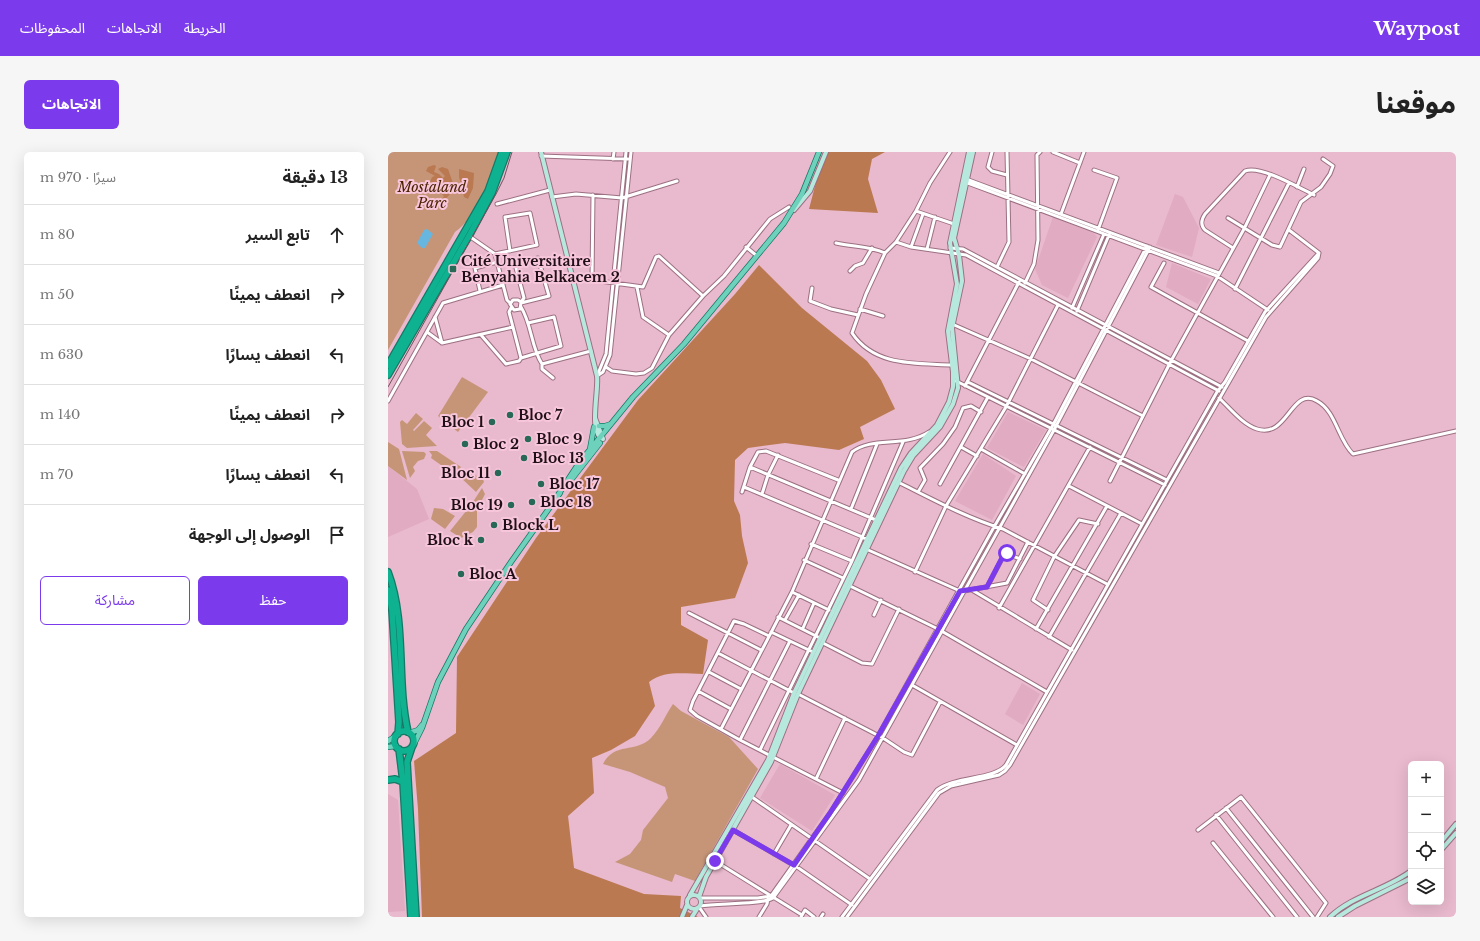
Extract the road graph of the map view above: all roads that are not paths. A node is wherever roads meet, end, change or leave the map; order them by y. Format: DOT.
graph roads {
  1 [pos="502,152"];
  2 [pos="507,152"];
  3 [pos="614,152"];
  4 [pos="626,152"];
  5 [pos="631,152"];
  6 [pos="819,152"];
  7 [pos="826,152"];
  8 [pos="950,152"];
  9 [pos="969,152"];
  10 [pos="973,152"];
  11 [pos="992,152"];
  12 [pos="1007,152"];
  13 [pos="1040,152"];
  14 [pos="1053,152"];
  15 [pos="1084,152"];
  16 [pos="541,154"];
  17 [pos="613,158"];
  18 [pos="626,159"];
  19 [pos="630,159"];
  20 [pos="1323,159"];
  21 [pos="1080,163"];
  22 [pos="1304,169"];
  23 [pos="1094,170"];
  24 [pos="1007,175"];
  25 [pos="1270,175"];
  26 [pos="677,181"];
  27 [pos="965,181"];
  28 [pos="1289,183"];
  29 [pos="1296,187"];
  30 [pos="550,190"];
  31 [pos="593,195"];
  32 [pos="1314,195"];
  33 [pos="627,196"];
  34 [pos="552,197"];
  35 [pos="1008,197"];
  36 [pos="622,198"];
  37 [pos="497,204"];
  38 [pos="1038,206"];
  39 [pos="789,207"];
  40 [pos="1038,210"];
  41 [pos="792,211"];
  42 [pos="916,211"];
  43 [pos="923,214"];
  44 [pos="1062,214"];
  45 [pos="935,217"];
  46 [pos="1228,218"];
  47 [pos="954,224"];
  48 [pos="1244,229"];
  49 [pos="1098,230"];
  50 [pos="1289,230"];
  51 [pos="1105,233"];
  52 [pos="1109,234"];
  53 [pos="469,236"];
  54 [pos="1261,238"];
  55 [pos="896,242"];
  56 [pos="836,243"];
  57 [pos="746,247"];
  58 [pos="911,247"];
  59 [pos="956,247"];
  60 [pos="872,248"];
  61 [pos="950,248"];
  62 [pos="1147,248"];
  63 [pos="1232,248"];
  64 [pos="927,249"];
  65 [pos="510,251"];
  66 [pos="885,253"];
  67 [pos="495,254"];
  68 [pos="952,254"];
  69 [pos="959,255"];
  70 [pos="757,256"];
  71 [pos="497,262"];
  72 [pos="1164,263"];
  73 [pos="997,267"];
  74 [pos="850,271"];
  75 [pos="1218,275"];
  76 [pos="571,278"];
  77 [pos="1020,279"];
  78 [pos="592,280"];
  79 [pos="1026,281"];
  80 [pos="616,283"];
  81 [pos="1018,284"];
  82 [pos="502,285"];
  83 [pos="1023,286"];
  84 [pos="637,287"];
  85 [pos="812,288"];
  86 [pos="1235,289"];
  87 [pos="480,291"];
  88 [pos="703,296"];
  89 [pos="510,303"];
  90 [pos="521,303"];
  91 [pos="1058,305"];
  92 [pos="1073,307"];
  93 [pos="511,308"];
  94 [pos="521,308"];
  95 [pos="860,309"];
  96 [pos="1077,310"];
  97 [pos="1268,310"];
  98 [pos="1071,312"];
  99 [pos="1197,313"];
  100 [pos="1075,314"];
  101 [pos="858,315"];
  102 [pos="883,316"];
  103 [pos="435,317"];
  104 [pos="528,323"];
  105 [pos="951,323"];
  106 [pos="1106,326"];
  107 [pos="513,327"];
  108 [pos="1104,330"];
  109 [pos="427,332"];
  110 [pos="481,335"];
  111 [pos="668,335"];
  112 [pos="989,339"];
  113 [pos="1248,341"];
  114 [pos="442,343"];
  115 [pos="1252,343"];
  116 [pos="591,352"];
  117 [pos="536,354"];
  118 [pos="521,358"];
  119 [pos="1031,359"];
  120 [pos="1171,361"];
  121 [pos="542,364"];
  122 [pos="1169,364"];
  123 [pos="388,365"];
  124 [pos="952,365"];
  125 [pos="606,367"];
  126 [pos="388,375"];
  127 [pos="597,376"];
  128 [pos="553,378"];
  129 [pos="956,381"];
  130 [pos="968,382"];
  131 [pos="1077,382"];
  132 [pos="965,386"];
  133 [pos="1221,387"];
  134 [pos="641,389"];
  135 [pos="1225,389"];
  136 [pos="1218,390"];
  137 [pos="1222,393"];
  138 [pos="988,397"];
  139 [pos="1218,398"];
  140 [pos="388,401"];
  141 [pos="1009,402"];
  142 [pos="1006,407"];
  143 [pos="981,412"];
  144 [pos="1143,416"];
  145 [pos="612,423"];
  146 [pos="597,426"];
  147 [pos="1054,427"];
  148 [pos="934,428"];
  149 [pos="1456,431"];
  150 [pos="602,438"];
  151 [pos="903,442"];
  152 [pos="876,444"];
  153 [pos="961,447"];
  154 [pos="1090,447"];
  155 [pos="981,449"];
  156 [pos="590,450"];
  157 [pos="778,455"];
  158 [pos="977,456"];
  159 [pos="1121,460"];
  160 [pos="750,467"];
  161 [pos="1025,474"];
  162 [pos="768,475"];
  163 [pos="838,480"];
  164 [pos="1110,481"];
  165 [pos="1169,481"];
  166 [pos="896,482"];
  167 [pos="940,484"];
  168 [pos="744,486"];
  169 [pos="1069,486"];
  170 [pos="1166,486"];
  171 [pos="742,492"];
  172 [pos="918,492"];
  173 [pos="762,494"];
  174 [pos="558,495"];
  175 [pos="831,500"];
  176 [pos="946,506"];
  177 [pos="1108,506"];
  178 [pos="851,509"];
  179 [pos="1121,513"];
  180 [pos="871,518"];
  181 [pos="822,520"];
  182 [pos="876,520"];
  183 [pos="1098,524"];
  184 [pos="994,527"];
  185 [pos="1142,527"];
  186 [pos="1000,528"];
  187 [pos="862,537"];
  188 [pos="867,539"];
  189 [pos="1028,542"];
  190 [pos="811,544"];
  191 [pos="1035,546"];
  192 [pos="865,549"];
  193 [pos="1054,557"];
  194 [pos="1020,559"];
  195 [pos="804,560"];
  196 [pos="852,561"];
  197 [pos="1073,568"];
  198 [pos="388,572"];
  199 [pos="915,572"];
  200 [pos="1085,574"];
  201 [pos="843,578"];
  202 [pos="1107,584"];
  203 [pos="850,586"];
  204 [pos="987,587"];
  205 [pos="388,590"];
  206 [pos="972,590"];
  207 [pos="960,591"];
  208 [pos="964,591"];
  209 [pos="792,592"];
  210 [pos="799,595"];
  211 [pos="881,600"];
  212 [pos="814,603"];
  213 [pos="999,608"];
  214 [pos="899,609"];
  215 [pos="829,610"];
  216 [pos="1048,610"];
  217 [pos="690,613"];
  218 [pos="874,615"];
  219 [pos="778,617"];
  220 [pos="785,620"];
  221 [pos="802,628"];
  222 [pos="938,629"];
  223 [pos="1036,629"];
  224 [pos="771,632"];
  225 [pos="941,632"];
  226 [pos="728,634"];
  227 [pos="769,636"];
  228 [pos="1049,637"];
  229 [pos="821,640"];
  230 [pos="790,641"];
  231 [pos="1071,649"];
  232 [pos="761,650"];
  233 [pos="811,651"];
  234 [pos="1075,652"];
  235 [pos="718,653"];
  236 [pos="750,671"];
  237 [pos="709,672"];
  238 [pos="770,681"];
  239 [pos="912,685"];
  240 [pos="741,689"];
  241 [pos="698,692"];
  242 [pos="794,692"];
  243 [pos="1047,692"];
  244 [pos="940,702"];
  245 [pos="731,709"];
  246 [pos="845,718"];
  247 [pos="424,722"];
  248 [pos="721,729"];
  249 [pos="409,732"];
  250 [pos="397,735"];
  251 [pos="878,736"];
  252 [pos="883,738"];
  253 [pos="740,740"];
  254 [pos="388,741"];
  255 [pos="1017,745"];
  256 [pos="413,746"];
  257 [pos="388,747"];
  258 [pos="397,747"];
  259 [pos="760,750"];
  260 [pos="772,756"];
  261 [pos="816,779"];
  262 [pos="388,780"];
  263 [pos="403,782"];
  264 [pos="843,793"];
  265 [pos="752,798"];
  266 [pos="1226,808"];
  267 [pos="1216,816"];
  268 [pos="1456,824"];
  269 [pos="791,825"];
  270 [pos="733,830"];
  271 [pos="1198,830"];
  272 [pos="1456,832"];
  273 [pos="1444,838"];
  274 [pos="813,841"];
  275 [pos="1213,843"];
  276 [pos="1444,846"];
  277 [pos="774,854"];
  278 [pos="715,861"];
  279 [pos="795,866"];
  280 [pos="1408,873"];
  281 [pos="870,879"];
  282 [pos="1408,880"];
  283 [pos="690,896"];
  284 [pos="774,896"];
  285 [pos="700,898"];
  286 [pos="768,899"];
  287 [pos="687,905"];
  288 [pos="853,906"];
  289 [pos="699,907"];
  290 [pos="802,916"];
  291 [pos="411,917"];
  292 [pos="416,917"];
  293 [pos="682,917"];
  294 [pos="692,917"];
  295 [pos="706,917"];
  296 [pos="760,917"];
  297 [pos="814,917"];
  298 [pos="842,917"];
  299 [pos="847,917"];
  300 [pos="1273,917"];
  301 [pos="1297,917"];
  302 [pos="1312,917"];
  303 [pos="1317,917"];
  304 [pos="1330,917"];
  305 [pos="1338,917"];
  1 -- 123 [label="highway"];
  2 -- 53 [label="highway"];
  3 -- 17 [label="street"];
  4 -- 18 [label="street"];
  5 -- 19 [label="street"];
  6 -- 41 [label="main road"];
  7 -- 41 [label="street"];
  8 -- 42 [label="street"];
  9 -- 27 [label="street"];
  10 -- 27 [label="street"];
  11 -- 24 [label="street"];
  12 -- 24 [label="street"];
  13 -- 38 [label="street"];
  14 -- 21 [label="street"];
  15 -- 21 [label="street"];
  16 -- 17 [label="street"];
  16 -- 30 [label="street"];
  17 -- 18 [label="street"];
  18 -- 19 [label="street"];
  18 -- 36 [label="street"];
  19 -- 33 [label="street"];
  20 -- 32 [label="street"];
  21 -- 44 [label="street"];
  22 -- 29 [label="street"];
  23 -- 49 [label="street"];
  24 -- 35 [label="street"];
  25 -- 28 [label="street"];
  25 -- 48 [label="street"];
  25 -- 63 [label="street"];
  26 -- 33 [label="street"];
  27 -- 35 [label="street"];
  27 -- 47 [label="street"];
  27 -- 59 [label="street"];
  28 -- 29 [label="street"];
  28 -- 54 [label="street"];
  29 -- 32 [label="street"];
  30 -- 34 [label="street"];
  30 -- 37 [label="street"];
  31 -- 34 [label="street"];
  31 -- 36 [label="street"];
  31 -- 78 [label="street"];
  32 -- 50 [label="street"];
  33 -- 36 [label="street"];
  33 -- 80 [label="street"];
  34 -- 76 [label="street"];
  35 -- 38 [label="street"];
  35 -- 40 [label="street"];
  35 -- 73 [label="street"];
  36 -- 80 [label="street"];
  38 -- 40 [label="street"];
  38 -- 44 [label="street"];
  39 -- 57 [label="street"];
  40 -- 49 [label="street"];
  40 -- 79 [label="street"];
  41 -- 70 [label="main road"];
  42 -- 43 [label="street"];
  42 -- 55 [label="street"];
  43 -- 45 [label="street"];
  43 -- 58 [label="street"];
  44 -- 49 [label="street"];
  45 -- 47 [label="street"];
  45 -- 64 [label="street"];
  46 -- 48 [label="street"];
  47 -- 61 [label="street"];
  48 -- 54 [label="street"];
  48 -- 63 [label="street"];
  49 -- 51 [label="street"];
  50 -- 54 [label="street"];
  50 -- 97 [label="street"];
  51 -- 52 [label="street"];
  51 -- 92 [label="street"];
  52 -- 62 [label="street"];
  52 -- 96 [label="street"];
  53 -- 67 [label="street"];
  53 -- 126 [label="highway"];
  54 -- 86 [label="street"];
  55 -- 58 [label="street"];
  55 -- 66 [label="street"];
  56 -- 60 [label="street"];
  57 -- 70 [label="street"];
  57 -- 88 [label="street"];
  58 -- 64 [label="street"];
  59 -- 61 [label="street"];
  59 -- 69 [label="street"];
  59 -- 73 [label="street"];
  60 -- 66 [label="street"];
  60 -- 74 [label="street"];
  61 -- 68 [label="street"];
  62 -- 75 [label="street"];
  62 -- 106 [label="street"];
  63 -- 75 [label="street"];
  64 -- 68 [label="street"];
  65 -- 65 [label="street"];
  65 -- 67 [label="street"];
  66 -- 95 [label="street"];
  67 -- 71 [label="street"];
  68 -- 69 [label="street"];
  68 -- 105 [label="street"];
  69 -- 81 [label="street"];
  69 -- 105 [label="street"];
  70 -- 134 [label="main road"];
  71 -- 82 [label="street"];
  71 -- 87 [label="street"];
  72 -- 99 [label="street"];
  73 -- 77 [label="street"];
  75 -- 86 [label="street"];
  75 -- 99 [label="street"];
  76 -- 78 [label="street"];
  76 -- 116 [label="street"];
  77 -- 79 [label="street"];
  77 -- 81 [label="street"];
  78 -- 80 [label="street"];
  79 -- 83 [label="street"];
  79 -- 92 [label="street"];
  80 -- 84 [label="street"];
  80 -- 125 [label="street"];
  80 -- 127 [label="street"];
  81 -- 83 [label="street"];
  81 -- 112 [label="street"];
  82 -- 87 [label="street"];
  82 -- 89 [label="street"];
  83 -- 91 [label="street"];
  84 -- 88 [label="street"];
  84 -- 111 [label="street"];
  85 -- 101 [label="street"];
  86 -- 97 [label="street"];
  87 -- 103 [label="street"];
  88 -- 111 [label="street"];
  89 -- 90 [label="street"];
  89 -- 93 [label="street"];
  90 -- 90 [label="street"];
  90 -- 94 [label="street"];
  91 -- 98 [label="street"];
  91 -- 119 [label="street"];
  92 -- 96 [label="street"];
  92 -- 98 [label="street"];
  93 -- 94 [label="street"];
  93 -- 107 [label="street"];
  94 -- 104 [label="street"];
  95 -- 101 [label="street"];
  95 -- 102 [label="street"];
  96 -- 100 [label="street"];
  96 -- 106 [label="street"];
  97 -- 113 [label="street"];
  97 -- 115 [label="street"];
  98 -- 100 [label="street"];
  99 -- 113 [label="street"];
  99 -- 120 [label="street"];
  100 -- 108 [label="street"];
  101 -- 124 [label="street"];
  103 -- 109 [label="street"];
  103 -- 114 [label="street"];
  104 -- 117 [label="street"];
  104 -- 117 [label="street"];
  105 -- 112 [label="street"];
  105 -- 124 [label="street"];
  105 -- 129 [label="street"];
  106 -- 108 [label="street"];
  106 -- 120 [label="street"];
  107 -- 110 [label="street"];
  107 -- 118 [label="street"];
  108 -- 122 [label="street"];
  108 -- 131 [label="street"];
  109 -- 114 [label="street"];
  109 -- 140 [label="street"];
  110 -- 114 [label="street"];
  110 -- 118 [label="street"];
  111 -- 125 [label="street"];
  112 -- 119 [label="street"];
  112 -- 130 [label="street"];
  113 -- 115 [label="street"];
  113 -- 133 [label="street"];
  115 -- 135 [label="street"];
  116 -- 121 [label="street"];
  116 -- 127 [label="street"];
  117 -- 118 [label="street"];
  117 -- 121 [label="street"];
  119 -- 131 [label="street"];
  119 -- 141 [label="street"];
  120 -- 122 [label="street"];
  120 -- 133 [label="street"];
  121 -- 128 [label="street"];
  122 -- 136 [label="street"];
  122 -- 144 [label="street"];
  124 -- 129 [label="street"];
  125 -- 127 [label="street"];
  127 -- 146 [label="street"];
  129 -- 132 [label="street"];
  129 -- 148 [label="street"];
  129 -- 166 [label="street"];
  130 -- 132 [label="street"];
  130 -- 141 [label="street"];
  131 -- 144 [label="street"];
  131 -- 147 [label="street"];
  132 -- 138 [label="street"];
  133 -- 135 [label="street"];
  133 -- 136 [label="street"];
  134 -- 145 [label="main road"];
  134 -- 150 [label="main road"];
  135 -- 137 [label="street"];
  136 -- 137 [label="street"];
  136 -- 165 [label="street"];
  137 -- 139 [label="street"];
  138 -- 142 [label="street"];
  138 -- 143 [label="street"];
  139 -- 149 [label="street"];
  139 -- 165 [label="street"];
  141 -- 142 [label="street"];
  141 -- 147 [label="street"];
  142 -- 147 [label="street"];
  142 -- 155 [label="street"];
  143 -- 153 [label="street"];
  143 -- 172 [label="street"];
  144 -- 159 [label="street"];
  145 -- 146 [label="main road"];
  145 -- 150 [label="main road"];
  146 -- 150 [label="street"];
  146 -- 156 [label="main road"];
  147 -- 154 [label="street"];
  147 -- 159 [label="street"];
  147 -- 161 [label="street"];
  147 -- 186 [label="street"];
  148 -- 151 [label="street"];
  148 -- 166 [label="street"];
  150 -- 156 [label="main road"];
  150 -- 174 [label="main road"];
  151 -- 152 [label="street"];
  151 -- 180 [label="street"];
  152 -- 163 [label="street"];
  152 -- 178 [label="street"];
  153 -- 158 [label="street"];
  153 -- 167 [label="street"];
  154 -- 159 [label="street"];
  154 -- 169 [label="street"];
  155 -- 158 [label="street"];
  155 -- 161 [label="street"];
  156 -- 174 [label="main road"];
  157 -- 160 [label="street"];
  157 -- 162 [label="street"];
  157 -- 163 [label="street"];
  158 -- 176 [label="street"];
  159 -- 164 [label="street"];
  159 -- 165 [label="street"];
  159 -- 170 [label="street"];
  160 -- 162 [label="street"];
  160 -- 168 [label="street"];
  161 -- 184 [label="street"];
  162 -- 173 [label="street"];
  162 -- 175 [label="street"];
  163 -- 175 [label="street"];
  165 -- 170 [label="street"];
  166 -- 172 [label="street"];
  166 -- 182 [label="street"];
  166 -- 192 [label="street"];
  168 -- 171 [label="street"];
  168 -- 173 [label="street"];
  169 -- 177 [label="street"];
  169 -- 191 [label="street"];
  170 -- 185 [label="street"];
  172 -- 176 [label="street"];
  173 -- 181 [label="street"];
  174 -- 247 [label="main road"];
  175 -- 178 [label="street"];
  175 -- 181 [label="street"];
  176 -- 184 [label="street"];
  176 -- 199 [label="street"];
  177 -- 179 [label="street"];
  177 -- 183 [label="street"];
  178 -- 180 [label="street"];
  179 -- 185 [label="street"];
  179 -- 200 [label="street"];
  180 -- 182 [label="street"];
  180 -- 187 [label="street"];
  181 -- 187 [label="street"];
  181 -- 190 [label="street"];
  182 -- 188 [label="street"];
  183 -- 193 [label="street"];
  183 -- 197 [label="street"];
  184 -- 186 [label="street"];
  184 -- 207 [label="street"];
  185 -- 202 [label="street"];
  185 -- 234 [label="street"];
  186 -- 189 [label="street"];
  186 -- 208 [label="street"];
  187 -- 188 [label="street"];
  187 -- 196 [label="street"];
  188 -- 192 [label="street"];
  189 -- 191 [label="street"];
  189 -- 194 [label="street"];
  190 -- 195 [label="street"];
  190 -- 196 [label="street"];
  191 -- 193 [label="street"];
  191 -- 213 [label="street"];
  192 -- 199 [label="street"];
  192 -- 203 [label="street"];
  192 -- 229 [label="street"];
  193 -- 197 [label="street"];
  193 -- 216 [label="street"];
  194 -- 204 [label="street"];
  194 -- 204 [label="street"];
  195 -- 201 [label="street"];
  195 -- 209 [label="street"];
  196 -- 201 [label="street"];
  197 -- 200 [label="street"];
  197 -- 216 [label="street"];
  198 -- 249 [label="highway"];
  199 -- 207 [label="street"];
  200 -- 202 [label="street"];
  200 -- 228 [label="street"];
  201 -- 215 [label="street"];
  202 -- 231 [label="street"];
  203 -- 211 [label="street"];
  203 -- 229 [label="street"];
  204 -- 206 [label="street"];
  205 -- 250 [label="highway"];
  206 -- 208 [label="street"];
  206 -- 213 [label="street"];
  207 -- 208 [label="street"];
  207 -- 222 [label="street"];
  208 -- 225 [label="street"];
  209 -- 210 [label="street"];
  209 -- 219 [label="street"];
  210 -- 212 [label="street"];
  210 -- 220 [label="street"];
  211 -- 214 [label="street"];
  211 -- 218 [label="street"];
  212 -- 215 [label="street"];
  212 -- 221 [label="street"];
  213 -- 223 [label="street"];
  214 -- 222 [label="street"];
  214 -- 229 [label="street"];
  215 -- 229 [label="street"];
  216 -- 223 [label="street"];
  217 -- 226 [label="street"];
  219 -- 220 [label="street"];
  219 -- 224 [label="street"];
  220 -- 221 [label="street"];
  221 -- 229 [label="street"];
  222 -- 225 [label="street"];
  222 -- 251 [label="street"];
  223 -- 228 [label="street"];
  224 -- 227 [label="street"];
  224 -- 230 [label="street"];
  225 -- 239 [label="street"];
  225 -- 243 [label="street"];
  226 -- 227 [label="street"];
  226 -- 232 [label="street"];
  226 -- 235 [label="street"];
  227 -- 232 [label="street"];
  228 -- 231 [label="street"];
  229 -- 233 [label="street"];
  229 -- 242 [label="street"];
  230 -- 233 [label="street"];
  230 -- 238 [label="street"];
  231 -- 234 [label="street"];
  231 -- 243 [label="street"];
  232 -- 236 [label="street"];
  233 -- 242 [label="street"];
  234 -- 288 [label="street"];
  235 -- 236 [label="street"];
  235 -- 237 [label="street"];
  236 -- 238 [label="street"];
  236 -- 240 [label="street"];
  237 -- 240 [label="street"];
  237 -- 241 [label="street"];
  238 -- 242 [label="street"];
  238 -- 253 [label="street"];
  239 -- 244 [label="street"];
  239 -- 252 [label="street"];
  240 -- 245 [label="street"];
  241 -- 245 [label="street"];
  241 -- 248 [label="street"];
  242 -- 246 [label="street"];
  242 -- 259 [label="street"];
  242 -- 260 [label="street"];
  243 -- 255 [label="street"];
  244 -- 252 [label="street"];
  244 -- 255 [label="street"];
  245 -- 248 [label="street"];
  246 -- 251 [label="street"];
  246 -- 261 [label="street"];
  247 -- 249 [label="main road"];
  247 -- 256 [label="main road"];
  248 -- 253 [label="street"];
  249 -- 250 [label="highway"];
  249 -- 256 [label="highway"];
  250 -- 254 [label="main road"];
  250 -- 258 [label="highway"];
  251 -- 252 [label="street"];
  251 -- 264 [label="street"];
  252 -- 274 [label="street"];
  253 -- 259 [label="street"];
  255 -- 281 [label="street"];
  256 -- 258 [label="highway"];
  256 -- 292 [label="highway"];
  257 -- 258 [label="main road"];
  258 -- 263 [label="highway"];
  259 -- 260 [label="street"];
  260 -- 261 [label="street"];
  260 -- 265 [label="street"];
  260 -- 283 [label="street"];
  261 -- 264 [label="street"];
  262 -- 263 [label="highway"];
  263 -- 291 [label="highway"];
  264 -- 274 [label="street"];
  265 -- 269 [label="street"];
  265 -- 270 [label="street"];
  266 -- 267 [label="street"];
  266 -- 302 [label="street"];
  266 -- 303 [label="street"];
  267 -- 271 [label="street"];
  267 -- 301 [label="street"];
  268 -- 273 [label="street"];
  269 -- 274 [label="street"];
  269 -- 277 [label="street"];
  270 -- 277 [label="street"];
  270 -- 278 [label="street"];
  272 -- 276 [label="street"];
  274 -- 279 [label="street"];
  274 -- 281 [label="street"];
  275 -- 300 [label="street"];
  277 -- 279 [label="street"];
  278 -- 284 [label="street"];
  278 -- 285 [label="street"];
  279 -- 284 [label="street"];
  279 -- 288 [label="street"];
  280 -- 304 [label="street"];
  281 -- 288 [label="street"];
  282 -- 305 [label="street"];
  283 -- 285 [label="street"];
  283 -- 287 [label="street"];
  284 -- 286 [label="street"];
  284 -- 290 [label="street"];
  285 -- 286 [label="street"];
  285 -- 289 [label="street"];
  286 -- 289 [label="street"];
  286 -- 296 [label="street"];
  287 -- 289 [label="street"];
  287 -- 293 [label="street"];
  288 -- 298 [label="street"];
  288 -- 299 [label="street"];
  289 -- 294 [label="street"];
  289 -- 295 [label="street"];
  290 -- 297 [label="street"];
}
